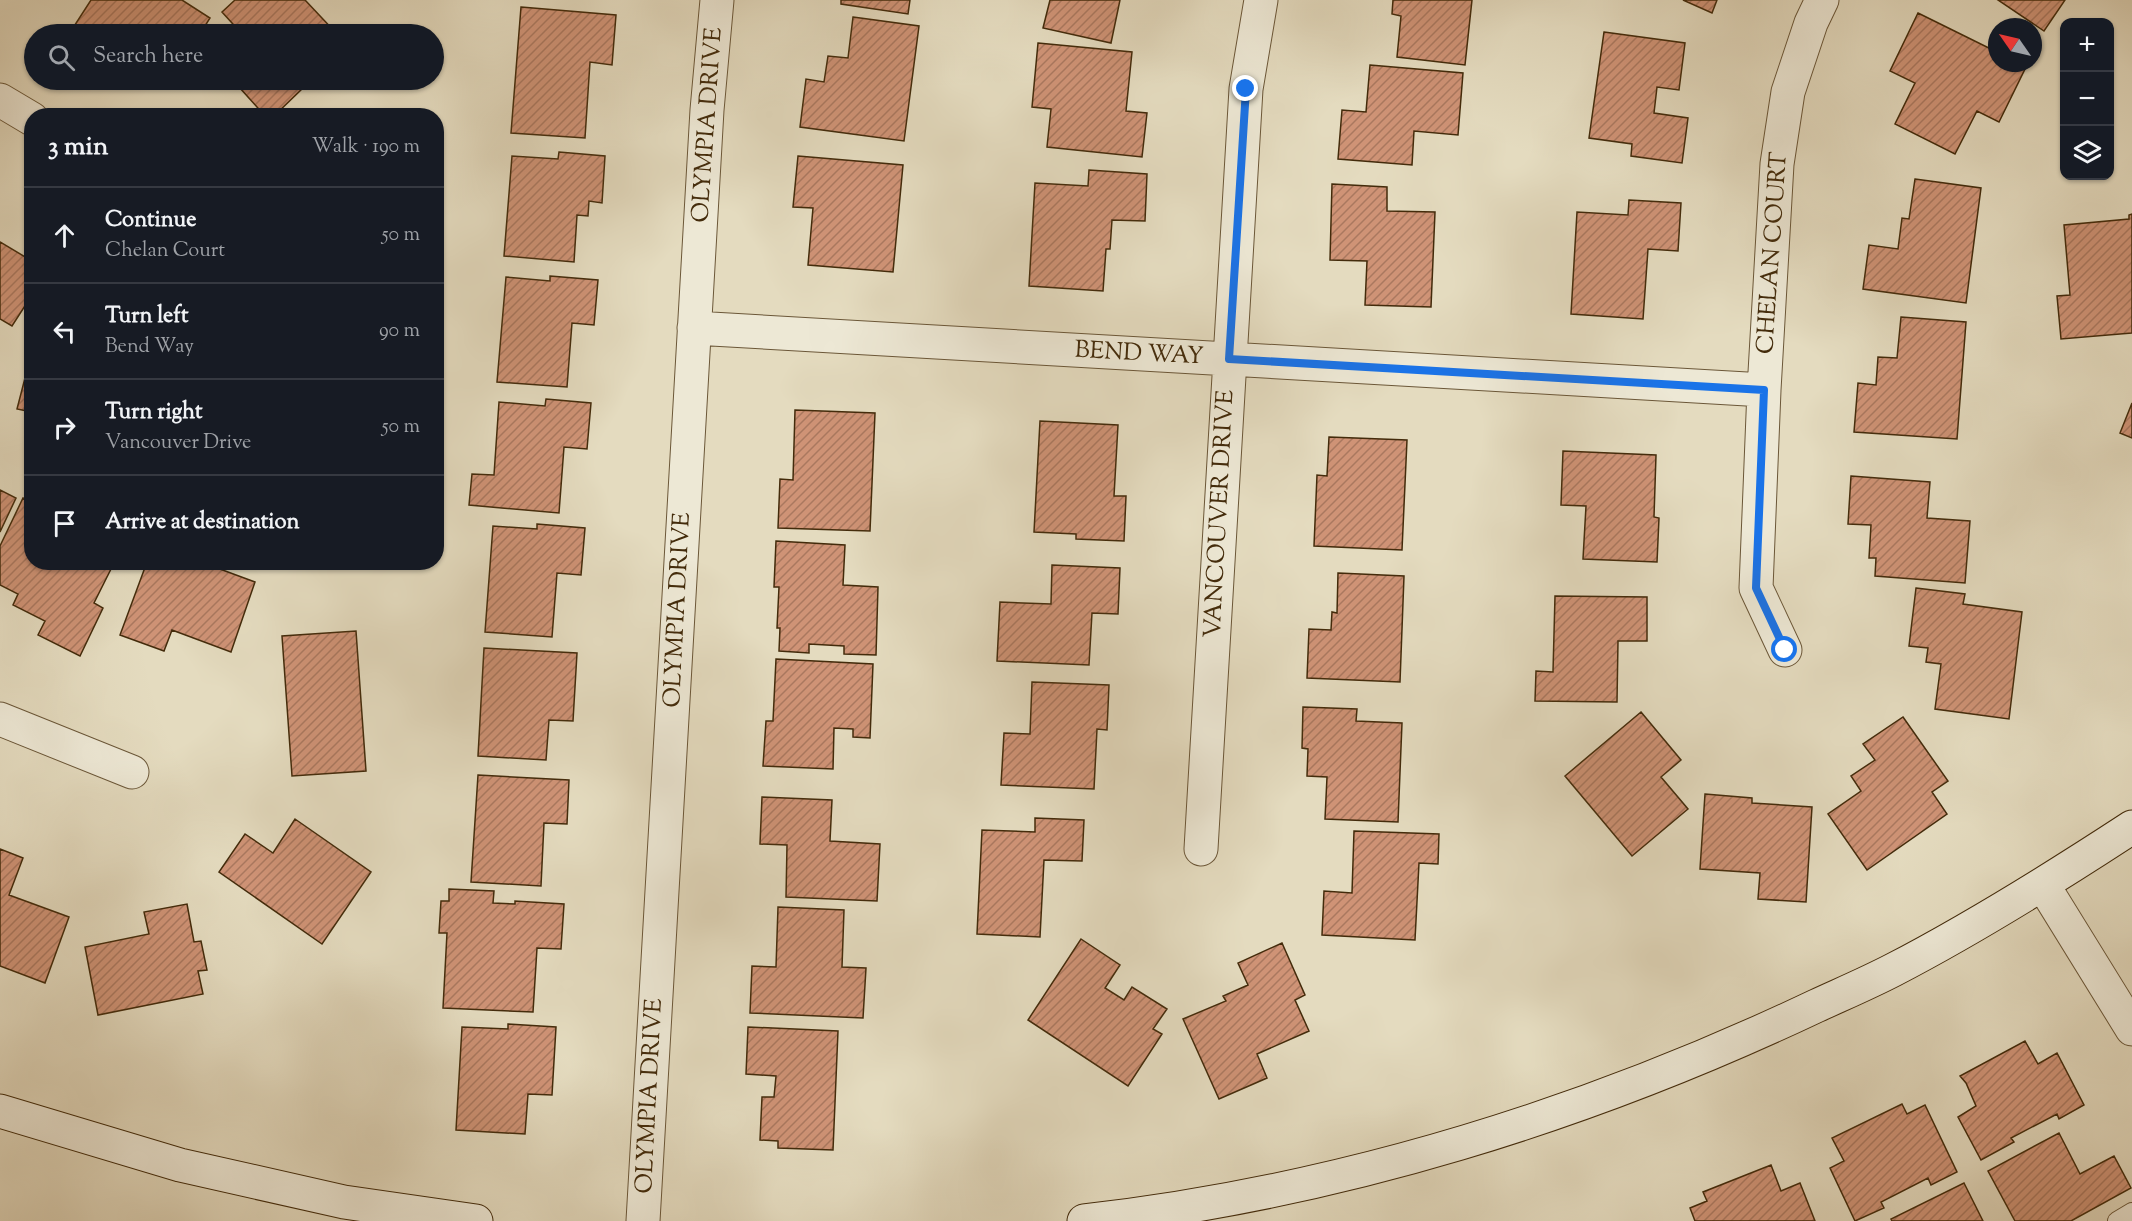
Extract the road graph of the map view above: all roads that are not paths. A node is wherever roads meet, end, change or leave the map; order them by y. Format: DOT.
graph roads {
  1 [pos="717,0"];
  2 [pos="1261,0"];
  3 [pos="1822,0"];
  4 [pos="0,100"];
  5 [pos="24,114"];
  6 [pos="694,328"];
  7 [pos="1229,359"];
  8 [pos="1764,390"];
  9 [pos="1785,650"];
  10 [pos="0,719"];
  11 [pos="132,772"];
  12 [pos="2132,827"];
  13 [pos="1200,849"];
  14 [pos="2043,885"];
  15 [pos="2132,1029"];
  16 [pos="0,1111"];
  17 [pos="2132,1212"];
  18 [pos="1194,1213"];
  19 [pos="476,1221"];
  20 [pos="643,1221"];
  21 [pos="1084,1221"];
  22 [pos="2117,1221"];
  1 -- 6 [label="street, OLYMPIA DRIVE"];
  2 -- 7 [label="street, VANCOUVER DRIVE"];
  3 -- 8 [label="street, CHELAN COURT"];
  4 -- 5 [label="street"];
  6 -- 7 [label="street, BEND WAY"];
  6 -- 20 [label="street, OLYMPIA DRIVE"];
  7 -- 8 [label="street, BEND WAY"];
  7 -- 13 [label="street, VANCOUVER DRIVE"];
  8 -- 9 [label="street, CHELAN COURT"];
  10 -- 11 [label="street"];
  12 -- 14 [label="street"];
  14 -- 15 [label="street"];
  14 -- 18 [label="street"];
  16 -- 19 [label="street"];
  17 -- 22 [label="lane"];
  18 -- 21 [label="street"];
}
